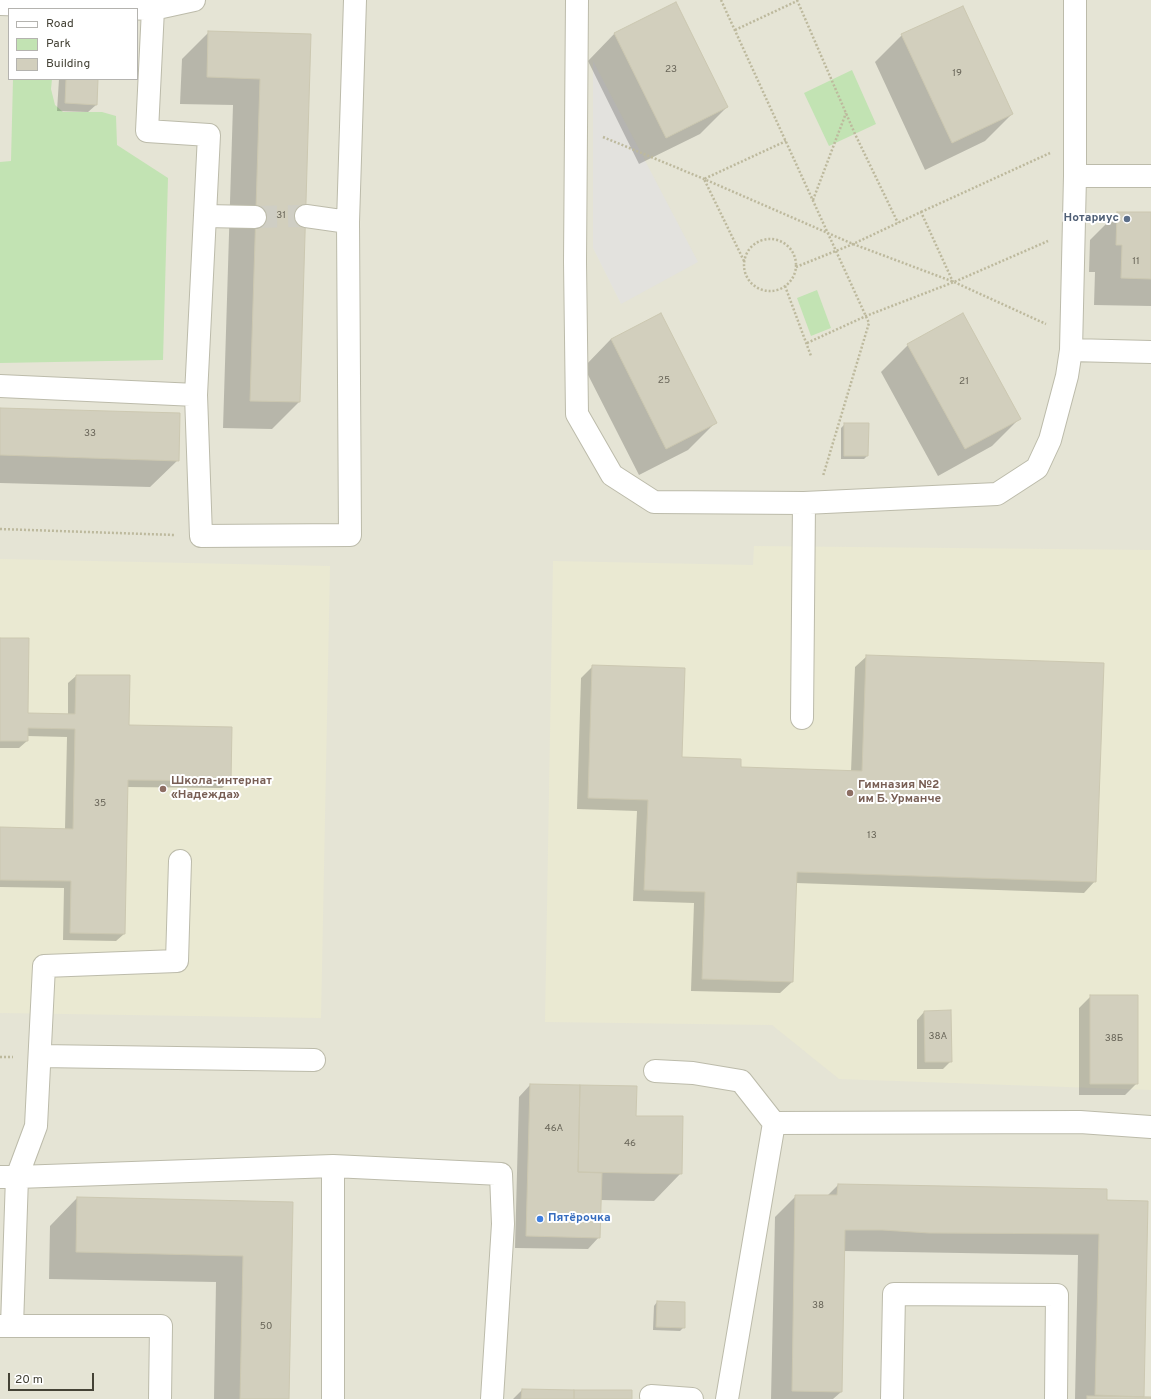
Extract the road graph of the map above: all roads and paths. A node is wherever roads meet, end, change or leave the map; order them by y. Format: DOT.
graph roads {
  1 [pos="194,0"];
  2 [pos="355,0"];
  3 [pos="577,0"];
  4 [pos="721,0"];
  5 [pos="797,0"];
  6 [pos="1075,0"];
  7 [pos="0,4"];
  8 [pos="100,4"];
  9 [pos="153,9"];
  10 [pos="735,30"];
  11 [pos="846,112"];
  12 [pos="576,127"];
  13 [pos="786,141"];
  14 [pos="1075,142"];
  15 [pos="1075,176"];
  16 [pos="1151,176"];
  17 [pos="704,179"];
  18 [pos="813,200"];
  19 [pos="921,212"];
  20 [pos="205,216"];
  21 [pos="306,216"];
  22 [pos="255,217"];
  23 [pos="348,222"];
  24 [pos="898,223"];
  25 [pos="1074,230"];
  26 [pos="828,234"];
  27 [pos="854,244"];
  28 [pos="836,251"];
  29 [pos="744,261"];
  30 [pos="796,267"];
  31 [pos="954,282"];
  32 [pos="785,286"];
  33 [pos="866,316"];
  34 [pos="807,343"];
  35 [pos="1071,343"];
  36 [pos="1151,352"];
  37 [pos="811,356"];
  38 [pos="0,386"];
  39 [pos="196,395"];
  40 [pos="810,503"];
  41 [pos="0,529"];
  42 [pos="201,536"];
  43 [pos="802,718"];
  44 [pos="180,861"];
  45 [pos="40,1056"];
  46 [pos="314,1060"];
  47 [pos="654,1071"];
  48 [pos="774,1123"];
  49 [pos="1151,1128"];
  50 [pos="333,1166"];
  51 [pos="8,1177"];
  52 [pos="6,1326"];
  53 [pos="651,1396"];
  54 [pos="160,1399"];
  55 [pos="333,1399"];
  56 [pos="492,1399"];
  57 [pos="692,1399"];
  58 [pos="727,1399"];
  59 [pos="892,1399"];
  60 [pos="1056,1399"];
  1 -- 9 [label="lane"];
  2 -- 23 [label="lane"];
  3 -- 12 [label="lane"];
  4 -- 10 [label="path"];
  5 -- 10 [label="path"];
  5 -- 11 [label="path"];
  6 -- 14 [label="lane"];
  7 -- 8 [label="lane"];
  8 -- 9 [label="lane"];
  9 -- 20 [label="lane"];
  10 -- 13 [label="path"];
  11 -- 18 [label="path"];
  11 -- 24 [label="path"];
  12 -- 17 [label="path"];
  12 -- 40 [label="lane"];
  13 -- 17 [label="path"];
  13 -- 18 [label="path"];
  14 -- 15 [label="lane"];
  14 -- 19 [label="path"];
  15 -- 16 [label="lane"];
  15 -- 25 [label="lane"];
  17 -- 26 [label="path"];
  17 -- 29 [label="path"];
  18 -- 26 [label="path"];
  19 -- 24 [label="path"];
  19 -- 31 [label="path"];
  20 -- 22 [label="lane"];
  20 -- 39 [label="lane"];
  21 -- 23 [label="lane"];
  23 -- 42 [label="lane"];
  24 -- 27 [label="path"];
  25 -- 31 [label="path"];
  25 -- 35 [label="lane"];
  26 -- 27 [label="path"];
  26 -- 28 [label="path"];
  27 -- 28 [label="path"];
  27 -- 31 [label="path"];
  28 -- 30 [label="path"];
  28 -- 33 [label="path"];
  29 -- 30 [label="path"];
  29 -- 32 [label="path"];
  30 -- 32 [label="path"];
  31 -- 33 [label="path"];
  31 -- 35 [label="path"];
  32 -- 34 [label="path"];
  33 -- 34 [label="path"];
  33 -- 40 [label="path"];
  34 -- 37 [label="path"];
  35 -- 36 [label="lane"];
  35 -- 40 [label="lane"];
  38 -- 39 [label="lane"];
  39 -- 42 [label="lane"];
  40 -- 43 [label="lane"];
  41 -- 42 [label="path"];
  44 -- 45 [label="lane"];
  45 -- 46 [label="lane"];
  45 -- 51 [label="lane"];
  47 -- 48 [label="lane"];
  48 -- 49 [label="lane"];
  48 -- 58 [label="lane"];
  50 -- 51 [label="lane"];
  50 -- 55 [label="lane"];
  50 -- 56 [label="lane"];
  51 -- 52 [label="lane"];
  52 -- 54 [label="lane"];
  53 -- 57 [label="lane"];
  59 -- 60 [label="lane"];
}
